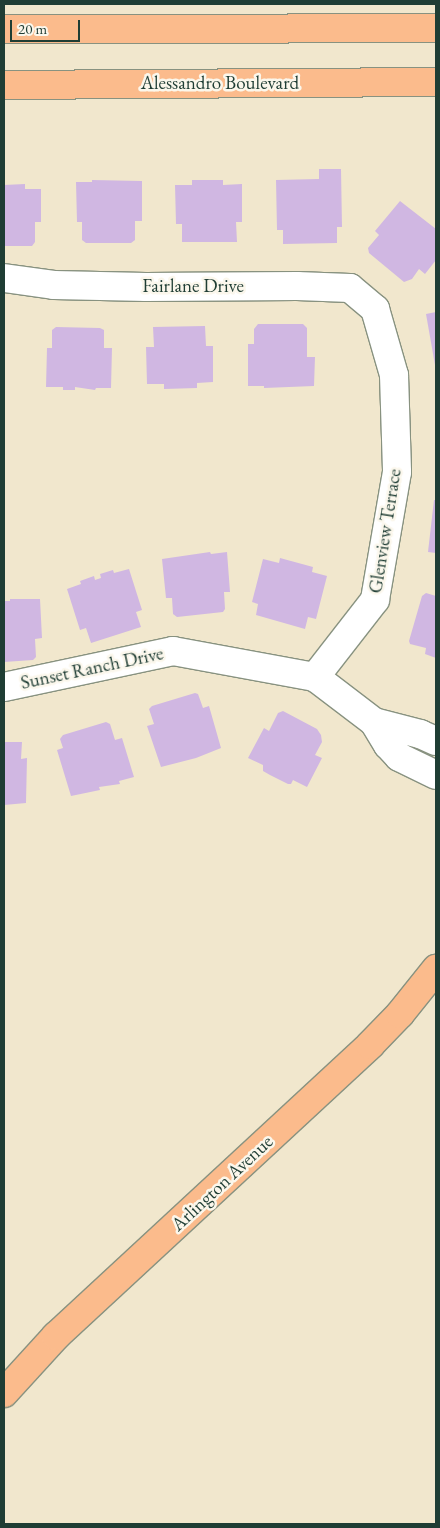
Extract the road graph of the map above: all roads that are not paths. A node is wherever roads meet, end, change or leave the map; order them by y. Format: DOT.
graph roads {
  1 [pos="436,28"];
  2 [pos="4,29"];
  3 [pos="436,82"];
  4 [pos="4,85"];
  5 [pos="4,278"];
  6 [pos="376,309"];
  7 [pos="315,677"];
  8 [pos="4,687"];
  9 [pos="374,722"];
  10 [pos="436,741"];
  11 [pos="436,775"];
  12 [pos="436,969"];
  13 [pos="4,1393"];
  1 -- 2 [label="main road"];
  3 -- 4 [label="main road, Alessandro Boulevard"];
  5 -- 6 [label="street, Fairlane Drive"];
  6 -- 7 [label="street, Glenview Terrace"];
  7 -- 8 [label="street, Sunset Ranch Drive"];
  7 -- 9 [label="street, Sunset Ranch Drive"];
  9 -- 10 [label="street, Sunset Ranch Drive"];
  9 -- 11 [label="street, Sunset Ranch Drive"];
  12 -- 13 [label="main road, Arlington Avenue"];
}
